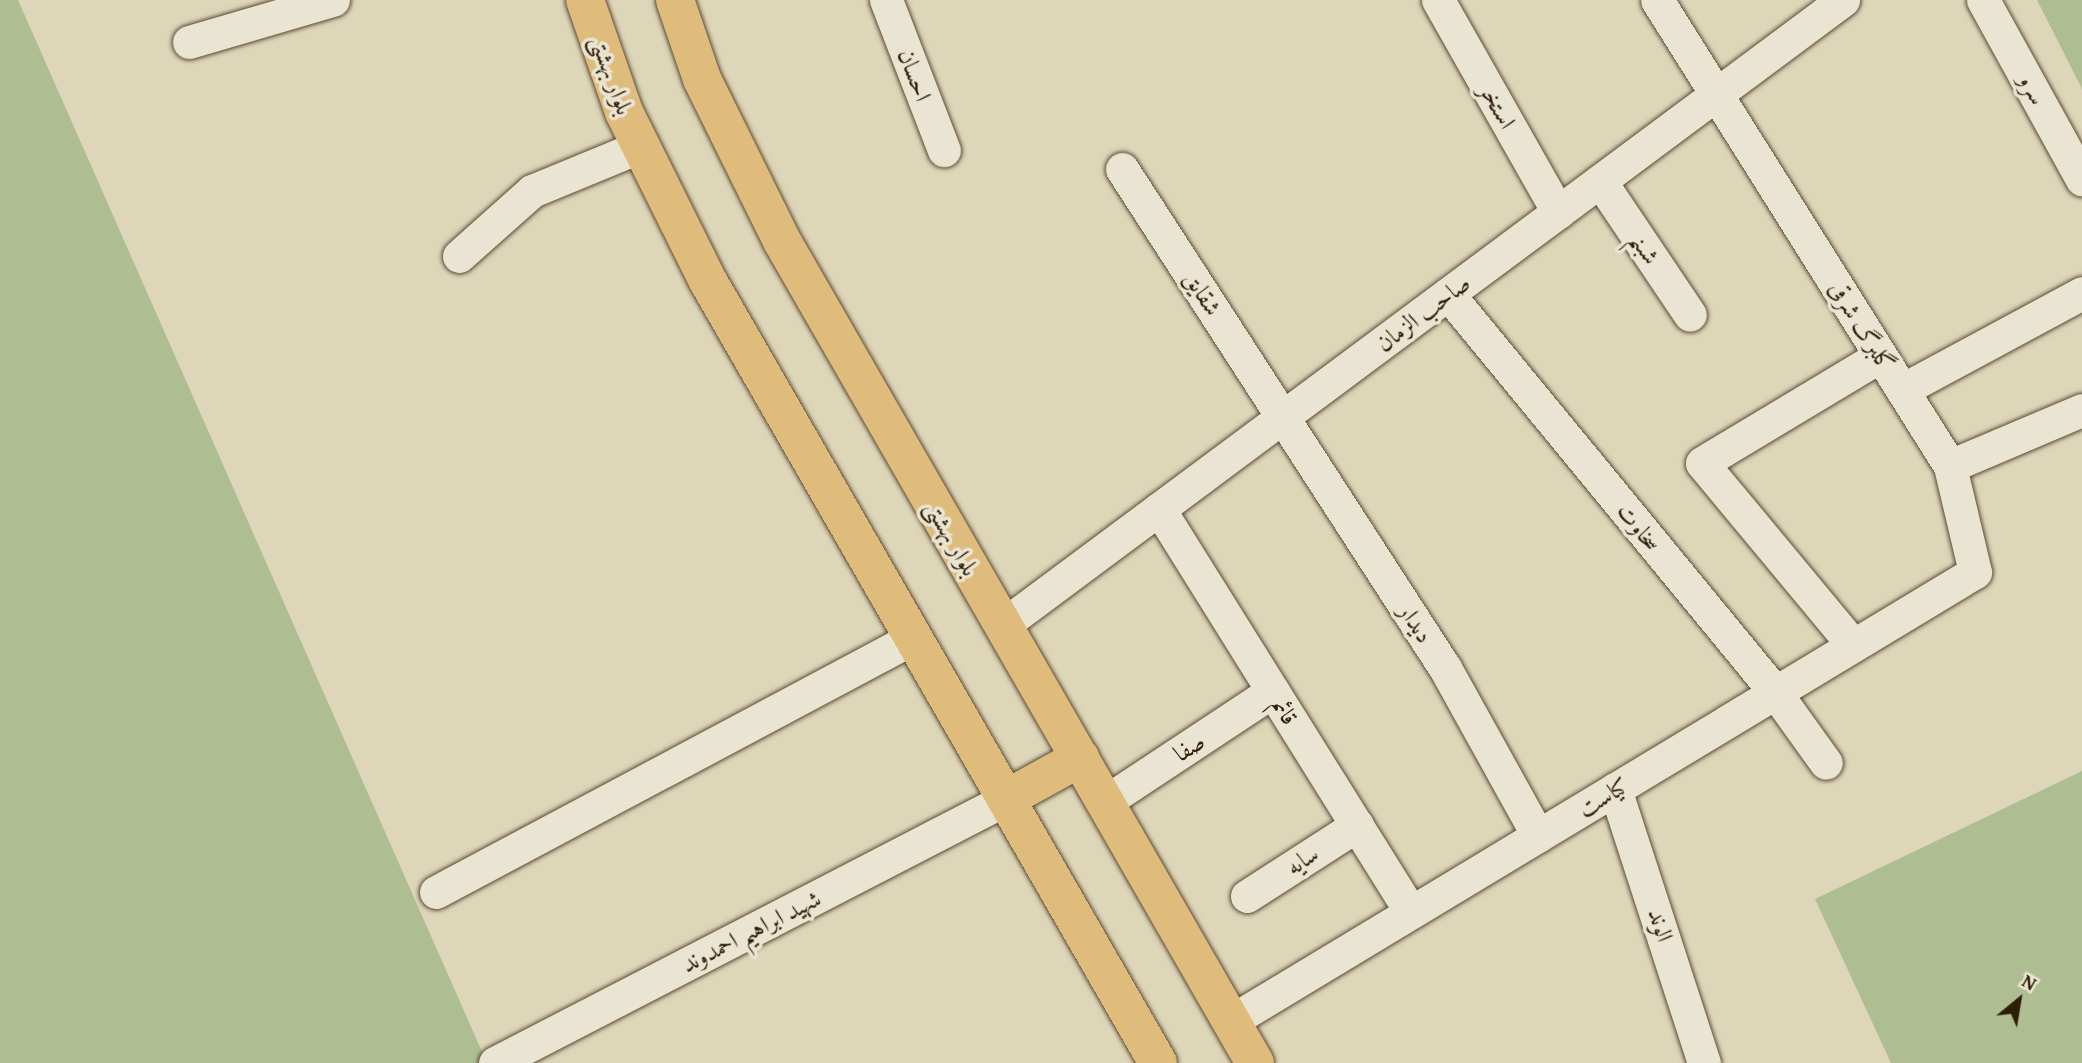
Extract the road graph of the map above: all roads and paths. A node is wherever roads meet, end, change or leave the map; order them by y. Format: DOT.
graph roads {
  1 [pos="333,0"];
  2 [pos="585,0"];
  3 [pos="675,0"];
  4 [pos="886,0"];
  5 [pos="1438,0"];
  6 [pos="1657,0"];
  7 [pos="1843,0"];
  8 [pos="1983,0"];
  9 [pos="189,42"];
  10 [pos="1717,94"];
  11 [pos="641,146"];
  12 [pos="944,150"];
  13 [pos="1122,169"];
  14 [pos="2082,178"];
  15 [pos="1600,181"];
  16 [pos="1558,212"];
  17 [pos="459,256"];
  18 [pos="2082,293"];
  19 [pos="1448,294"];
  20 [pos="1690,315"];
  21 [pos="1880,356"];
  22 [pos="1902,390"];
  23 [pos="2082,410"];
  24 [pos="1284,416"];
  25 [pos="1950,466"];
  26 [pos="1159,509"];
  27 [pos="1975,572"];
  28 [pos="1003,625"];
  29 [pos="913,638"];
  30 [pos="1853,645"];
  31 [pos="1273,691"];
  32 [pos="1775,692"];
  33 [pos="1080,758"];
  34 [pos="1826,763"];
  35 [pos="1615,789"];
  36 [pos="1006,799"];
  37 [pos="1105,803"];
  38 [pos="1357,825"];
  39 [pos="1538,836"];
  40 [pos="436,891"];
  41 [pos="1247,896"];
  42 [pos="1411,912"];
  43 [pos="1231,1021"];
  44 [pos="495,1063"];
  45 [pos="1158,1063"];
  46 [pos="1255,1063"];
  47 [pos="1704,1063"];
  1 -- 9 [label="street"];
  2 -- 11 [label="main road, بلوار بهشتی"];
  3 -- 28 [label="main road, بلوار بهشتی"];
  4 -- 12 [label="street, احسان"];
  5 -- 16 [label="street, استخر"];
  6 -- 10 [label="street, گلبرگ شرقی"];
  7 -- 10 [label="street, صاحب الزمان"];
  8 -- 14 [label="street, سرو"];
  10 -- 15 [label="street, صاحب الزمان"];
  10 -- 21 [label="street, گلبرگ شرقی"];
  11 -- 17 [label="street"];
  11 -- 29 [label="main road, بلوار بهشتی"];
  13 -- 24 [label="street, شقایق"];
  15 -- 16 [label="street, صاحب الزمان"];
  15 -- 20 [label="street, شبنم"];
  16 -- 19 [label="street, صاحب الزمان"];
  18 -- 22 [label="street"];
  19 -- 24 [label="street, صاحب الزمان"];
  19 -- 32 [label="street, سخاوت"];
  21 -- 22 [label="street, گلبرگ شرقی"];
  21 -- 30 [label="street"];
  22 -- 25 [label="street, گلبرگ شرقی"];
  23 -- 25 [label="street"];
  24 -- 26 [label="street, صاحب الزمان"];
  24 -- 39 [label="street, دیدار"];
  25 -- 27 [label="street, گلبرگ شرقی"];
  26 -- 28 [label="street, صاحب الزمان"];
  26 -- 31 [label="street, قائم"];
  27 -- 30 [label="street, کیاست"];
  28 -- 33 [label="main road, بلوار بهشتی"];
  29 -- 36 [label="main road, بلوار بهشتی"];
  29 -- 40 [label="street"];
  30 -- 32 [label="street, کیاست"];
  31 -- 37 [label="street, صفا"];
  31 -- 38 [label="street, قائم"];
  32 -- 34 [label="street, سخاوت"];
  32 -- 35 [label="street, کیاست"];
  33 -- 36 [label="main road"];
  33 -- 37 [label="main road, بلوار بهشتی"];
  35 -- 39 [label="street, کیاست"];
  35 -- 47 [label="street, الوند"];
  36 -- 44 [label="street, شهید ابراهیم احمدوند"];
  36 -- 45 [label="main road, بلوار بهشتی"];
  37 -- 43 [label="main road, بلوار بهشتی"];
  38 -- 41 [label="street, سایه"];
  38 -- 42 [label="street, قائم"];
  39 -- 42 [label="street, کیاست"];
  42 -- 43 [label="street, کیاست"];
  43 -- 46 [label="main road, بلوار بهشتی"];
}
